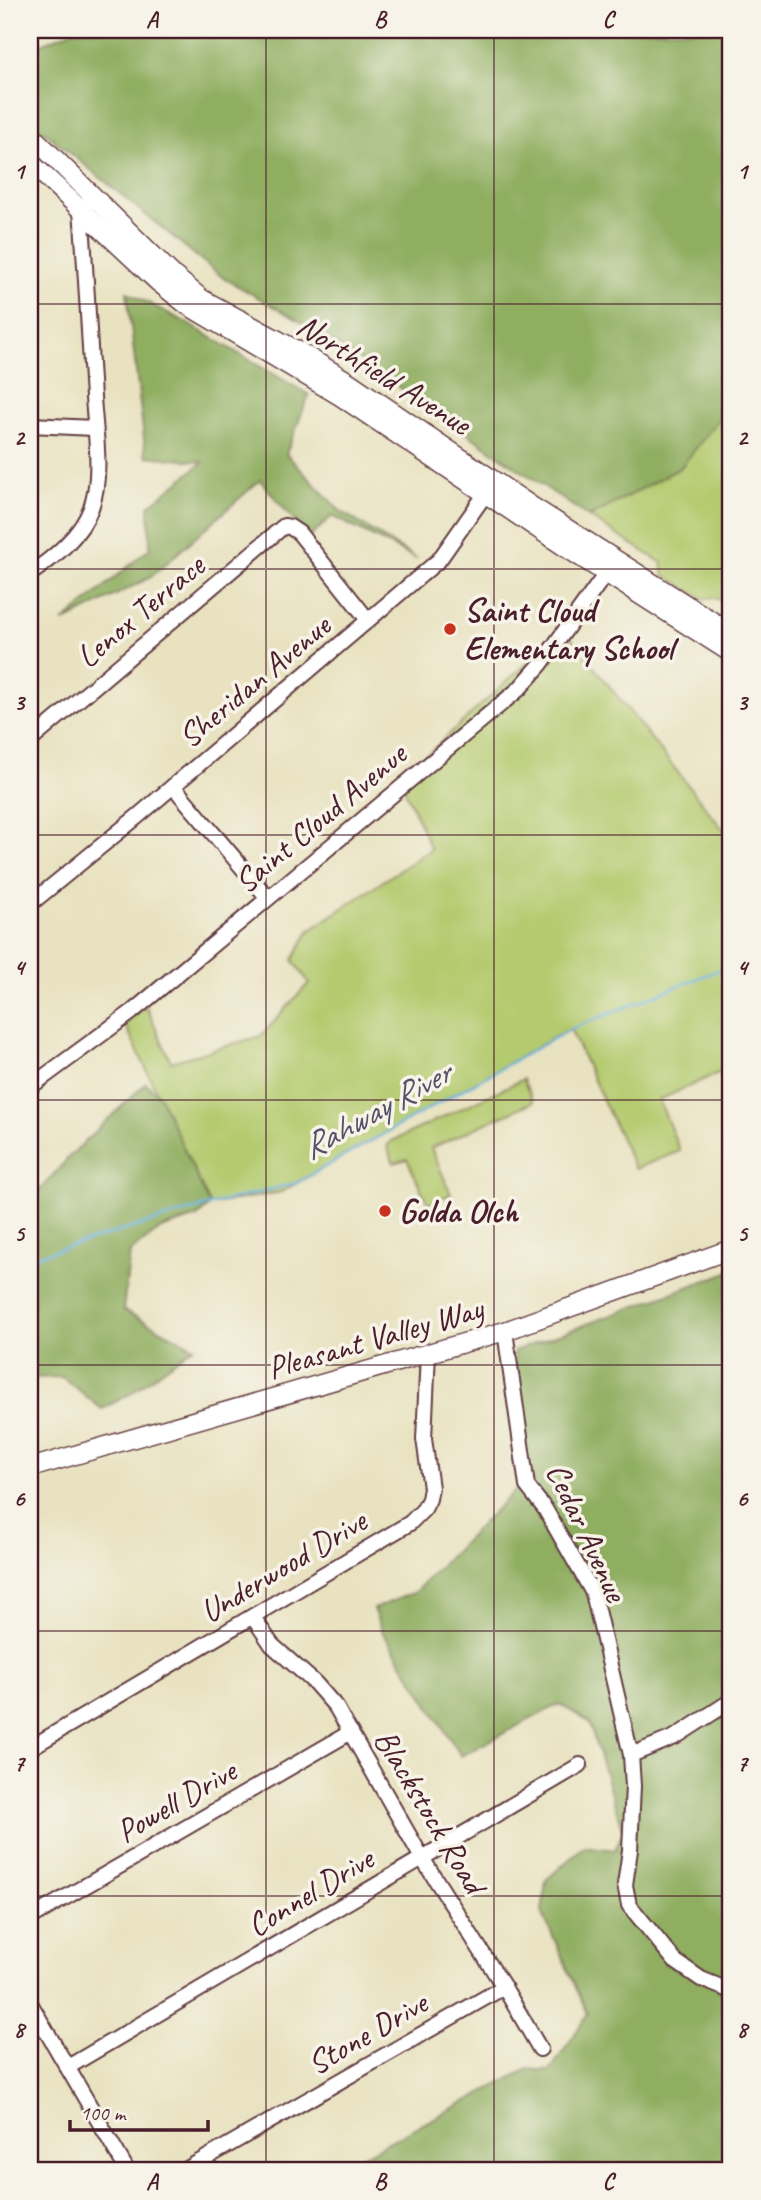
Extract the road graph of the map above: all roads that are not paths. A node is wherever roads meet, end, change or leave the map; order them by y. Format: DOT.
graph roads {
  1 [pos="30,134"];
  2 [pos="30,162"];
  3 [pos="88,203"];
  4 [pos="102,229"];
  5 [pos="84,249"];
  6 [pos="30,425"];
  7 [pos="94,428"];
  8 [pos="490,488"];
  9 [pos="611,567"];
  10 [pos="30,574"];
  11 [pos="368,621"];
  12 [pos="731,633"];
  13 [pos="731,653"];
  14 [pos="30,741"];
  15 [pos="173,786"];
  16 [pos="268,898"];
  17 [pos="30,904"];
  18 [pos="30,1087"];
  19 [pos="731,1249"];
  20 [pos="505,1331"];
  21 [pos="428,1353"];
  22 [pos="30,1468"];
  23 [pos="253,1616"];
  24 [pos="731,1701"];
  25 [pos="351,1732"];
  26 [pos="30,1748"];
  27 [pos="631,1755"];
  28 [pos="580,1765"];
  29 [pos="422,1858"];
  30 [pos="30,1918"];
  31 [pos="504,1987"];
  32 [pos="731,1990"];
  33 [pos="30,2003"];
  34 [pos="540,2049"];
  35 [pos="68,2067"];
  36 [pos="127,2170"];
  37 [pos="185,2170"];
  1 -- 3 [label="main road, Northfield Avenue"];
  2 -- 3 [label="main road, Northfield Avenue"];
  3 -- 4 [label="main road, Northfield Avenue"];
  3 -- 5 [label="street"];
  3 -- 8 [label="main road, Northfield Avenue"];
  4 -- 5 [label="street"];
  4 -- 8 [label="main road, Northfield Avenue"];
  5 -- 7 [label="street"];
  6 -- 7 [label="street"];
  7 -- 10 [label="street"];
  8 -- 9 [label="main road, Northfield Avenue"];
  8 -- 11 [label="street, Sheridan Avenue"];
  9 -- 12 [label="main road, Northfield Avenue"];
  9 -- 13 [label="main road, Northfield Avenue"];
  9 -- 16 [label="street, Saint Cloud Avenue"];
  11 -- 14 [label="street, Lenox Terrace"];
  11 -- 15 [label="street, Sheridan Avenue"];
  15 -- 16 [label="street"];
  15 -- 17 [label="street, Sheridan Avenue"];
  16 -- 18 [label="street, Saint Cloud Avenue"];
  19 -- 20 [label="main road, Pleasant Valley Way"];
  20 -- 21 [label="main road, Pleasant Valley Way"];
  20 -- 27 [label="street, Cedar Avenue"];
  21 -- 22 [label="main road, Pleasant Valley Way"];
  21 -- 23 [label="street, Underwood Drive"];
  23 -- 25 [label="street, Blackstock Road"];
  23 -- 26 [label="street, Underwood Drive"];
  24 -- 27 [label="street"];
  25 -- 29 [label="street, Blackstock Road"];
  25 -- 30 [label="street, Powell Drive"];
  27 -- 32 [label="street, Cedar Avenue"];
  28 -- 29 [label="street, Connel Drive"];
  29 -- 31 [label="street, Blackstock Road"];
  29 -- 35 [label="street, Connel Drive"];
  31 -- 34 [label="street, Blackstock Road"];
  31 -- 37 [label="street, Stone Drive"];
  33 -- 35 [label="street"];
  35 -- 36 [label="street"];
}
